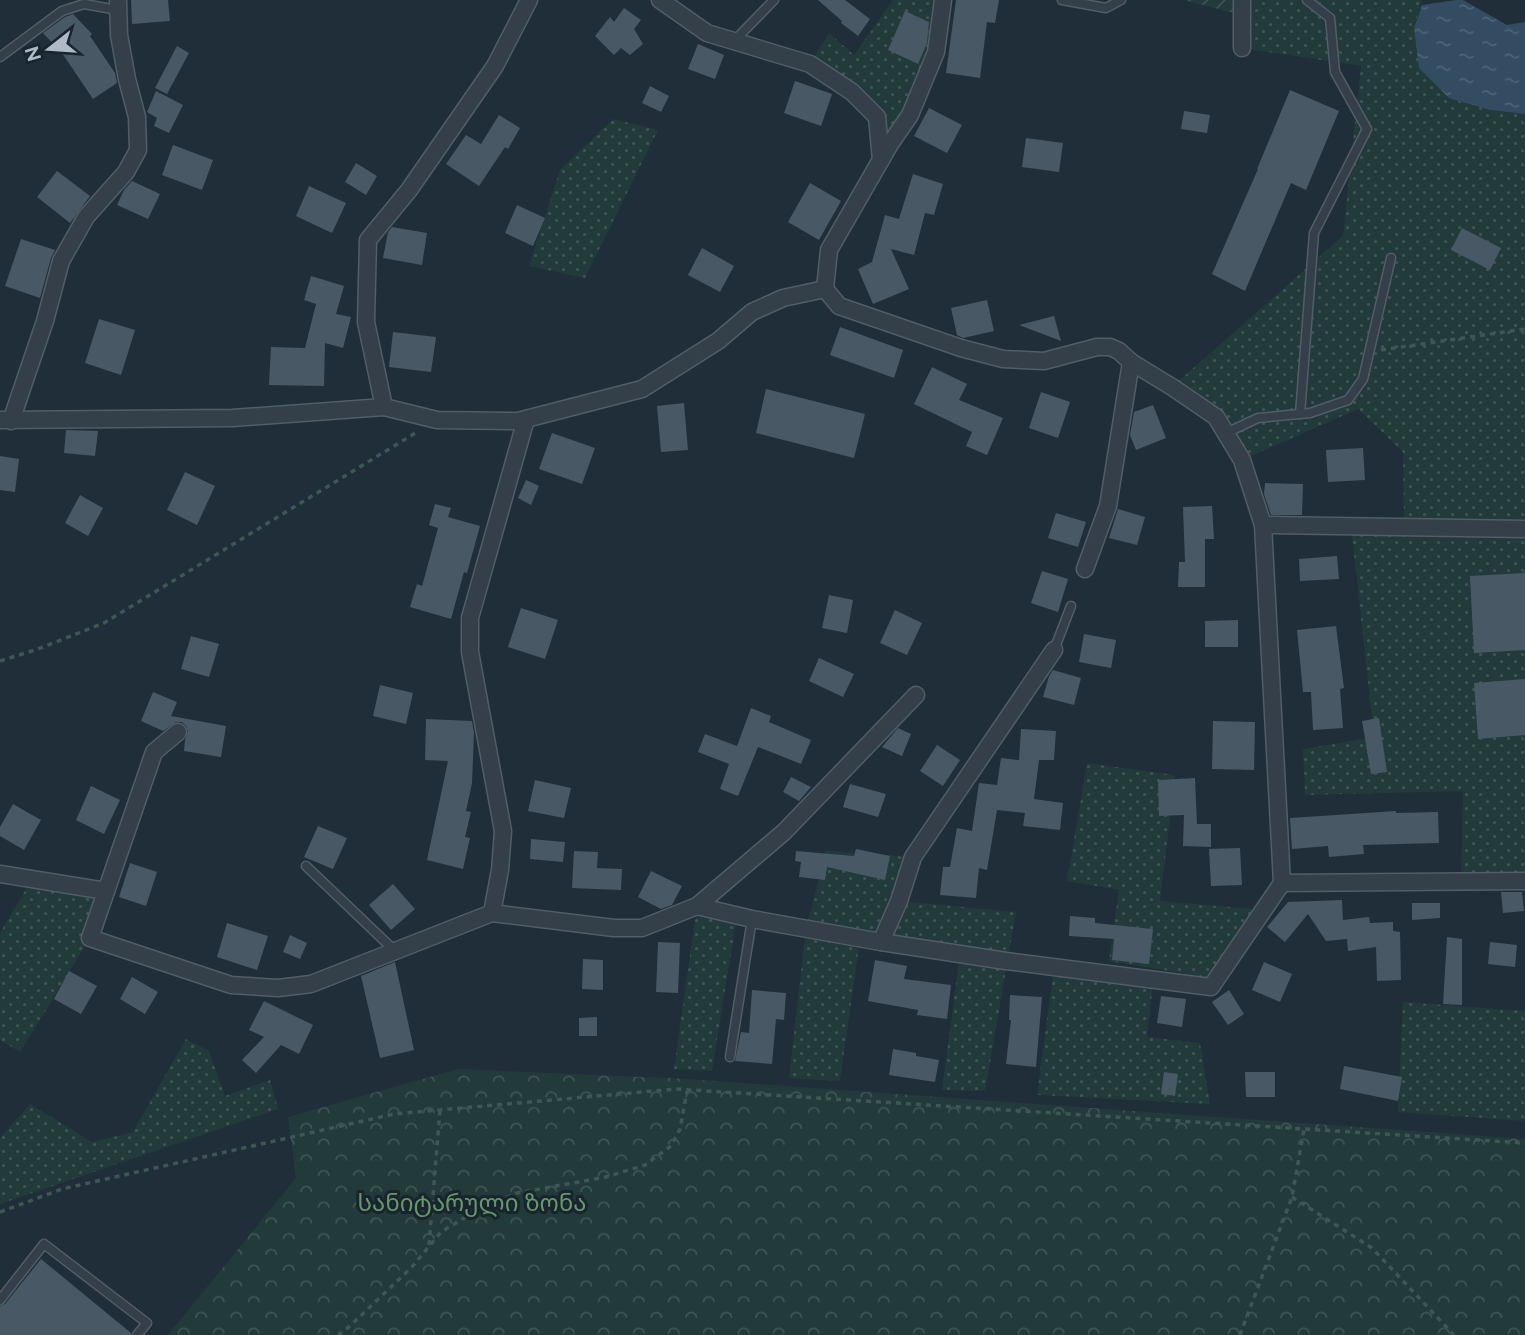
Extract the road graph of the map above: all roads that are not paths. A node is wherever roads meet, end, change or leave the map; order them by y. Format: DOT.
graph roads {
  1 [pos="528,0"];
  2 [pos="660,0"];
  3 [pos="774,0"];
  4 [pos="943,0"];
  5 [pos="1062,0"];
  6 [pos="1121,0"];
  7 [pos="1242,0"];
  8 [pos="1307,0"];
  9 [pos="118,5"];
  10 [pos="734,41"];
  11 [pos="1242,48"];
  12 [pos="0,57"];
  13 [pos="881,160"];
  14 [pos="1391,258"];
  15 [pos="825,289"];
  16 [pos="1131,362"];
  17 [pos="384,407"];
  18 [pos="1300,414"];
  19 [pos="526,419"];
  20 [pos="6,421"];
  21 [pos="1226,433"];
  22 [pos="1263,525"];
  23 [pos="1525,529"];
  24 [pos="1085,569"];
  25 [pos="1071,606"];
  26 [pos="1054,650"];
  27 [pos="916,695"];
  28 [pos="178,732"];
  29 [pos="306,866"];
  30 [pos="0,874"];
  31 [pos="1525,881"];
  32 [pos="1282,883"];
  33 [pos="106,891"];
  34 [pos="697,906"];
  35 [pos="492,914"];
  36 [pos="752,919"];
  37 [pos="881,942"];
  38 [pos="395,951"];
  39 [pos="730,1057"];
  40 [pos="0,1300"];
  41 [pos="137,1335"];
  1 -- 17 [label="street"];
  2 -- 10 [label="street"];
  3 -- 10 [label="lane"];
  4 -- 13 [label="street"];
  5 -- 6 [label="lane"];
  7 -- 11 [label="street"];
  8 -- 18 [label="lane"];
  9 -- 12 [label="lane"];
  9 -- 20 [label="street"];
  10 -- 13 [label="street"];
  13 -- 15 [label="street"];
  14 -- 18 [label="lane"];
  15 -- 16 [label="street"];
  15 -- 19 [label="street"];
  16 -- 21 [label="street"];
  16 -- 24 [label="street"];
  17 -- 19 [label="street"];
  17 -- 20 [label="street"];
  18 -- 21 [label="lane"];
  19 -- 35 [label="street"];
  21 -- 22 [label="street"];
  22 -- 23 [label="street"];
  22 -- 32 [label="street"];
  25 -- 26 [label="lane"];
  26 -- 37 [label="street"];
  27 -- 34 [label="street"];
  28 -- 33 [label="street"];
  29 -- 38 [label="lane"];
  30 -- 33 [label="street"];
  31 -- 32 [label="street"];
  32 -- 37 [label="street"];
  33 -- 38 [label="street"];
  34 -- 35 [label="street"];
  34 -- 36 [label="street"];
  35 -- 38 [label="street"];
  36 -- 37 [label="street"];
  36 -- 39 [label="lane"];
  40 -- 41 [label="lane"];
}
